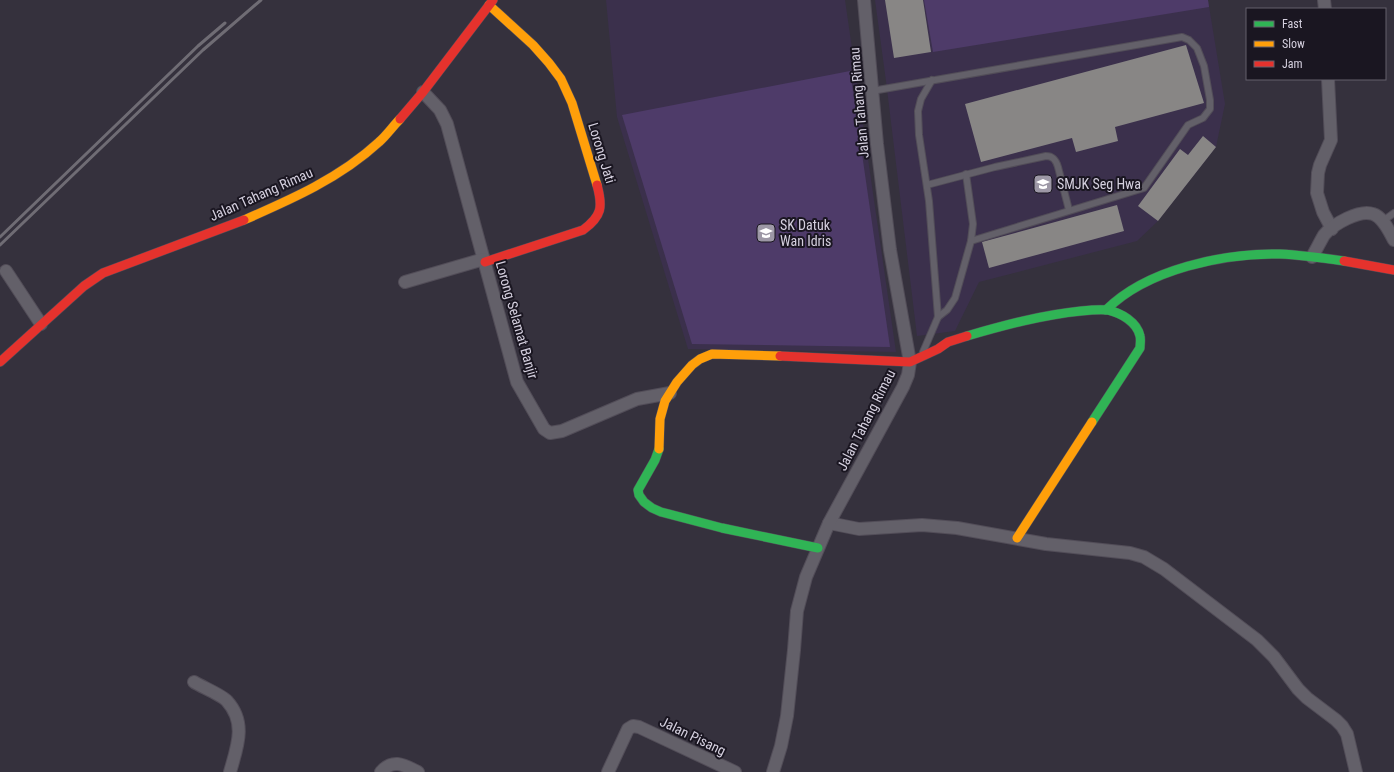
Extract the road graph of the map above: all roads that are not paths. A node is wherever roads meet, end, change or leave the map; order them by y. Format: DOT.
graph roads {
  1 [pos="864,0"];
  2 [pos="491,3"];
  3 [pos="932,80"];
  4 [pos="1328,80"];
  5 [pos="872,91"];
  6 [pos="423,92"];
  7 [pos="966,174"];
  8 [pos="927,185"];
  9 [pos="1069,210"];
  10 [pos="1394,213"];
  11 [pos="1383,221"];
  12 [pos="1332,228"];
  13 [pos="1394,240"];
  14 [pos="971,241"];
  15 [pos="1312,257"];
  16 [pos="484,260"];
  17 [pos="1394,270"];
  18 [pos="6,271"];
  19 [pos="405,282"];
  20 [pos="1106,310"];
  21 [pos="938,317"];
  22 [pos="41,324"];
  23 [pos="915,360"];
  24 [pos="0,362"];
  25 [pos="670,393"];
  26 [pos="829,523"];
  27 [pos="1017,538"];
  28 [pos="818,548"];
  29 [pos="194,682"];
  30 [pos="612,771"];
  31 [pos="230,772"];
  32 [pos="381,772"];
  33 [pos="418,772"];
  34 [pos="735,772"];
  35 [pos="773,772"];
  36 [pos="1356,772"];
  1 -- 5 [label="street, Jalan Tahang Rimau"];
  2 -- 6 [label="street, Jalan Tahang Rimau"];
  2 -- 16 [label="street, Lorong Jati"];
  3 -- 5 [label="lane"];
  3 -- 8 [label="lane"];
  3 -- 9 [label="lane"];
  4 -- 12 [label="street"];
  5 -- 23 [label="street, Jalan Tahang Rimau"];
  6 -- 16 [label="street, Lorong Selamat Banjir"];
  6 -- 22 [label="street, Jalan Tahang Rimau"];
  7 -- 8 [label="lane"];
  7 -- 9 [label="lane"];
  7 -- 14 [label="lane"];
  8 -- 21 [label="lane"];
  9 -- 14 [label="lane"];
  10 -- 11 [label="lane"];
  11 -- 12 [label="street"];
  11 -- 13 [label="street"];
  12 -- 15 [label="street"];
  14 -- 21 [label="lane"];
  15 -- 17 [label="street"];
  15 -- 20 [label="street"];
  16 -- 19 [label="street"];
  16 -- 25 [label="street, Lorong Selamat Banjir"];
  18 -- 22 [label="street"];
  20 -- 23 [label="street"];
  20 -- 27 [label="street"];
  21 -- 23 [label="lane"];
  22 -- 24 [label="street, Jalan Tahang Rimau"];
  23 -- 25 [label="street"];
  23 -- 26 [label="street, Jalan Tahang Rimau"];
  25 -- 28 [label="street"];
  26 -- 27 [label="street"];
  26 -- 28 [label="street, Jalan Tahang Rimau"];
  27 -- 36 [label="street"];
  28 -- 35 [label="street, Jalan Tahang Rimau"];
  29 -- 31 [label="street"];
  30 -- 34 [label="street, Jalan Pisang"];
  32 -- 33 [label="street"];
}
